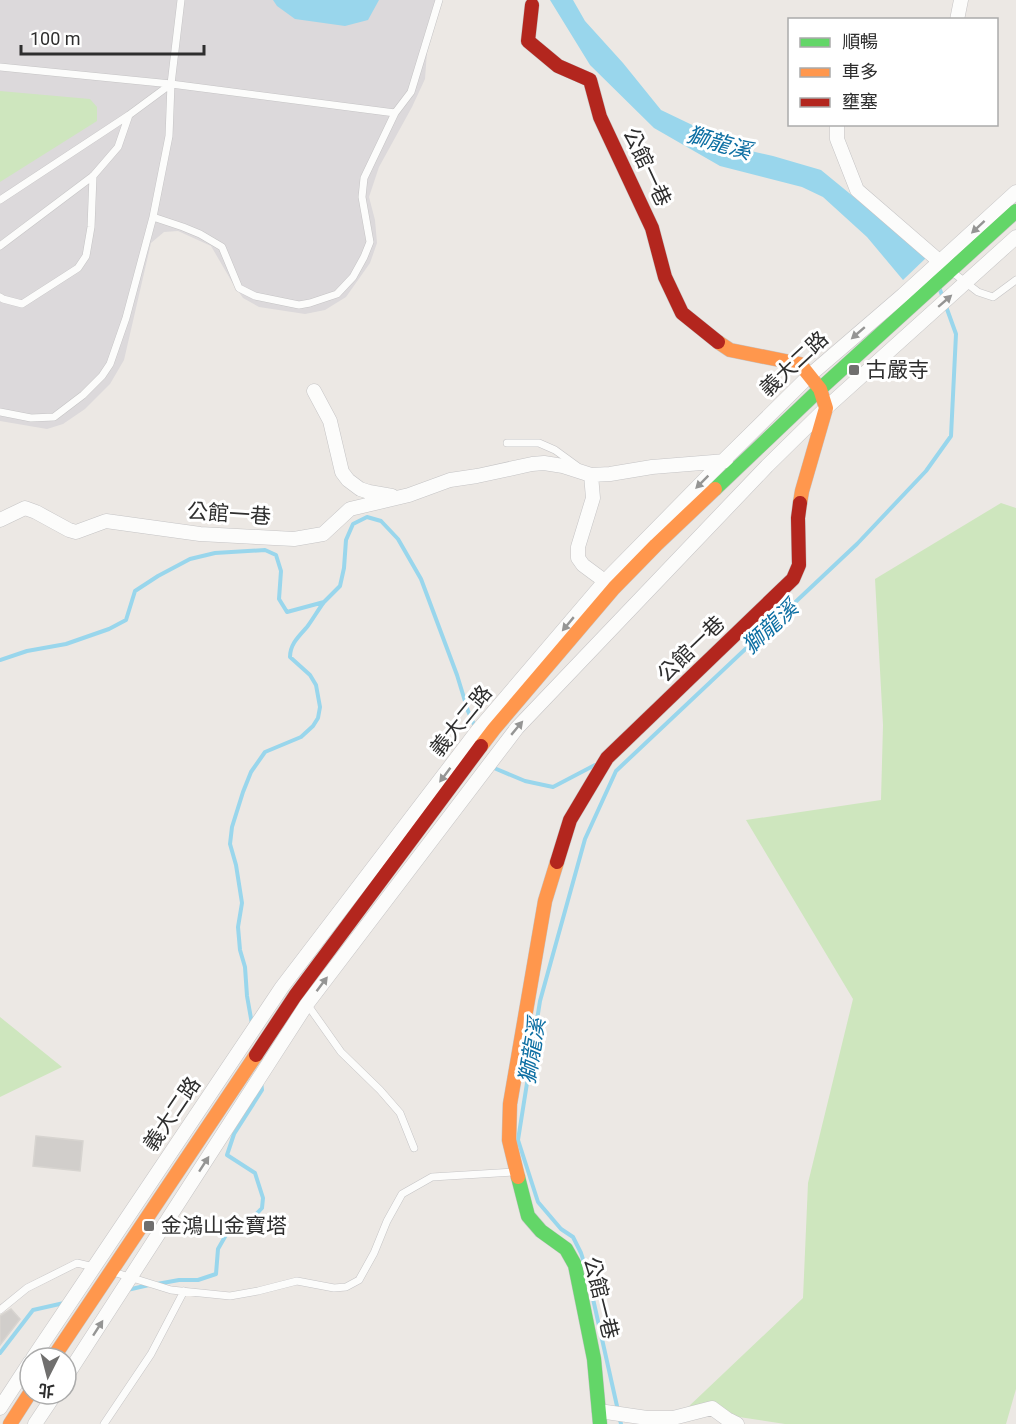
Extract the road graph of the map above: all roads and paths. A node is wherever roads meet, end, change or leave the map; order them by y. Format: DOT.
graph roads {
  1 [pos="181,0"];
  2 [pos="439,0"];
  3 [pos="961,0"];
  4 [pos="532,5"];
  5 [pos="957,18"];
  6 [pos="0,67"];
  7 [pos="171,84"];
  8 [pos="395,113"];
  9 [pos="129,115"];
  10 [pos="837,126"];
  11 [pos="93,176"];
  12 [pos="1016,192"];
  13 [pos="0,200"];
  14 [pos="1016,212"];
  15 [pos="153,217"];
  16 [pos="1016,237"];
  17 [pos="0,246"];
  18 [pos="940,262"];
  19 [pos="951,271"];
  20 [pos="1016,280"];
  21 [pos="966,283"];
  22 [pos="0,297"];
  23 [pos="810,375"];
  24 [pos="820,389"];
  25 [pos="314,391"];
  26 [pos="826,408"];
  27 [pos="0,412"];
  28 [pos="507,443"];
  29 [pos="746,460"];
  30 [pos="723,461"];
  31 [pos="591,476"];
  32 [pos="409,495"];
  33 [pos="0,520"];
  34 [pos="609,584"];
  35 [pos="282,987"];
  36 [pos="301,1000"];
  37 [pos="414,1148"];
  38 [pos="517,1172"];
  39 [pos="93,1267"];
  40 [pos="111,1271"];
  41 [pos="131,1277"];
  42 [pos="184,1291"];
  43 [pos="0,1310"];
  44 [pos="41,1346"];
  45 [pos="61,1346"];
  46 [pos="78,1359"];
  47 [pos="18,1380"];
  48 [pos="22,1406"];
  49 [pos="47,1406"];
  50 [pos="0,1408"];
  51 [pos="603,1416"];
  52 [pos="10,1424"];
  53 [pos="35,1424"];
  54 [pos="104,1424"];
  55 [pos="737,1424"];
  1 -- 7 [label="lane"];
  2 -- 8 [label="lane"];
  3 -- 5 [label="street"];
  4 -- 23 [label="street, 公館一巷"];
  6 -- 7 [label="lane"];
  7 -- 8 [label="lane"];
  7 -- 9 [label="lane"];
  7 -- 15 [label="lane"];
  8 -- 15 [label="lane"];
  9 -- 11 [label="lane"];
  9 -- 13 [label="lane"];
  10 -- 18 [label="street"];
  11 -- 17 [label="lane"];
  11 -- 22 [label="lane"];
  12 -- 18 [label="street, 義大二路, one-way"];
  14 -- 19 [label="street, 義大二路"];
  15 -- 27 [label="lane"];
  16 -- 21 [label="street, 義大二路"];
  18 -- 19 [label="street"];
  18 -- 23 [label="street, 義大二路, one-way"];
  19 -- 21 [label="lane"];
  19 -- 24 [label="street, 義大二路"];
  20 -- 21 [label="lane"];
  26 -- 21 [label="street, 義大二路, one-way"];
  23 -- 24 [label="street, 公館一巷"];
  23 -- 30 [label="street, 義大二路"];
  24 -- 26 [label="street, 公館一巷"];
  24 -- 29 [label="street, 義大二路"];
  25 -- 32 [label="street"];
  36 -- 26 [label="street, 義大二路, one-way"];
  26 -- 38 [label="street, 公館一巷"];
  28 -- 31 [label="lane"];
  29 -- 30 [label="street, 公館一巷"];
  29 -- 34 [label="street, 義大二路"];
  30 -- 31 [label="street, 公館一巷"];
  30 -- 34 [label="street, 義大二路, one-way"];
  31 -- 32 [label="street, 公館一巷"];
  31 -- 34 [label="street"];
  32 -- 33 [label="street, 公館一巷"];
  34 -- 35 [label="street, 義大二路, one-way"];
  34 -- 36 [label="street, 義大二路"];
  35 -- 36 [label="lane"];
  35 -- 39 [label="street, 義大二路"];
  36 -- 37 [label="lane"];
  36 -- 40 [label="street, 義大二路"];
  41 -- 36 [label="street, 義大二路, one-way"];
  38 -- 42 [label="lane"];
  38 -- 51 [label="street, 公館一巷"];
  39 -- 40 [label="lane"];
  39 -- 43 [label="lane"];
  39 -- 44 [label="street, 義大二路"];
  40 -- 41 [label="lane"];
  40 -- 45 [label="street, 義大二路"];
  41 -- 42 [label="lane"];
  46 -- 41 [label="street, 義大二路, one-way"];
  42 -- 54 [label="lane"];
  47 -- 50 [label="street"];
  48 -- 52 [label="street"];
  49 -- 53 [label="street"];
  51 -- 55 [label="street"];
}
